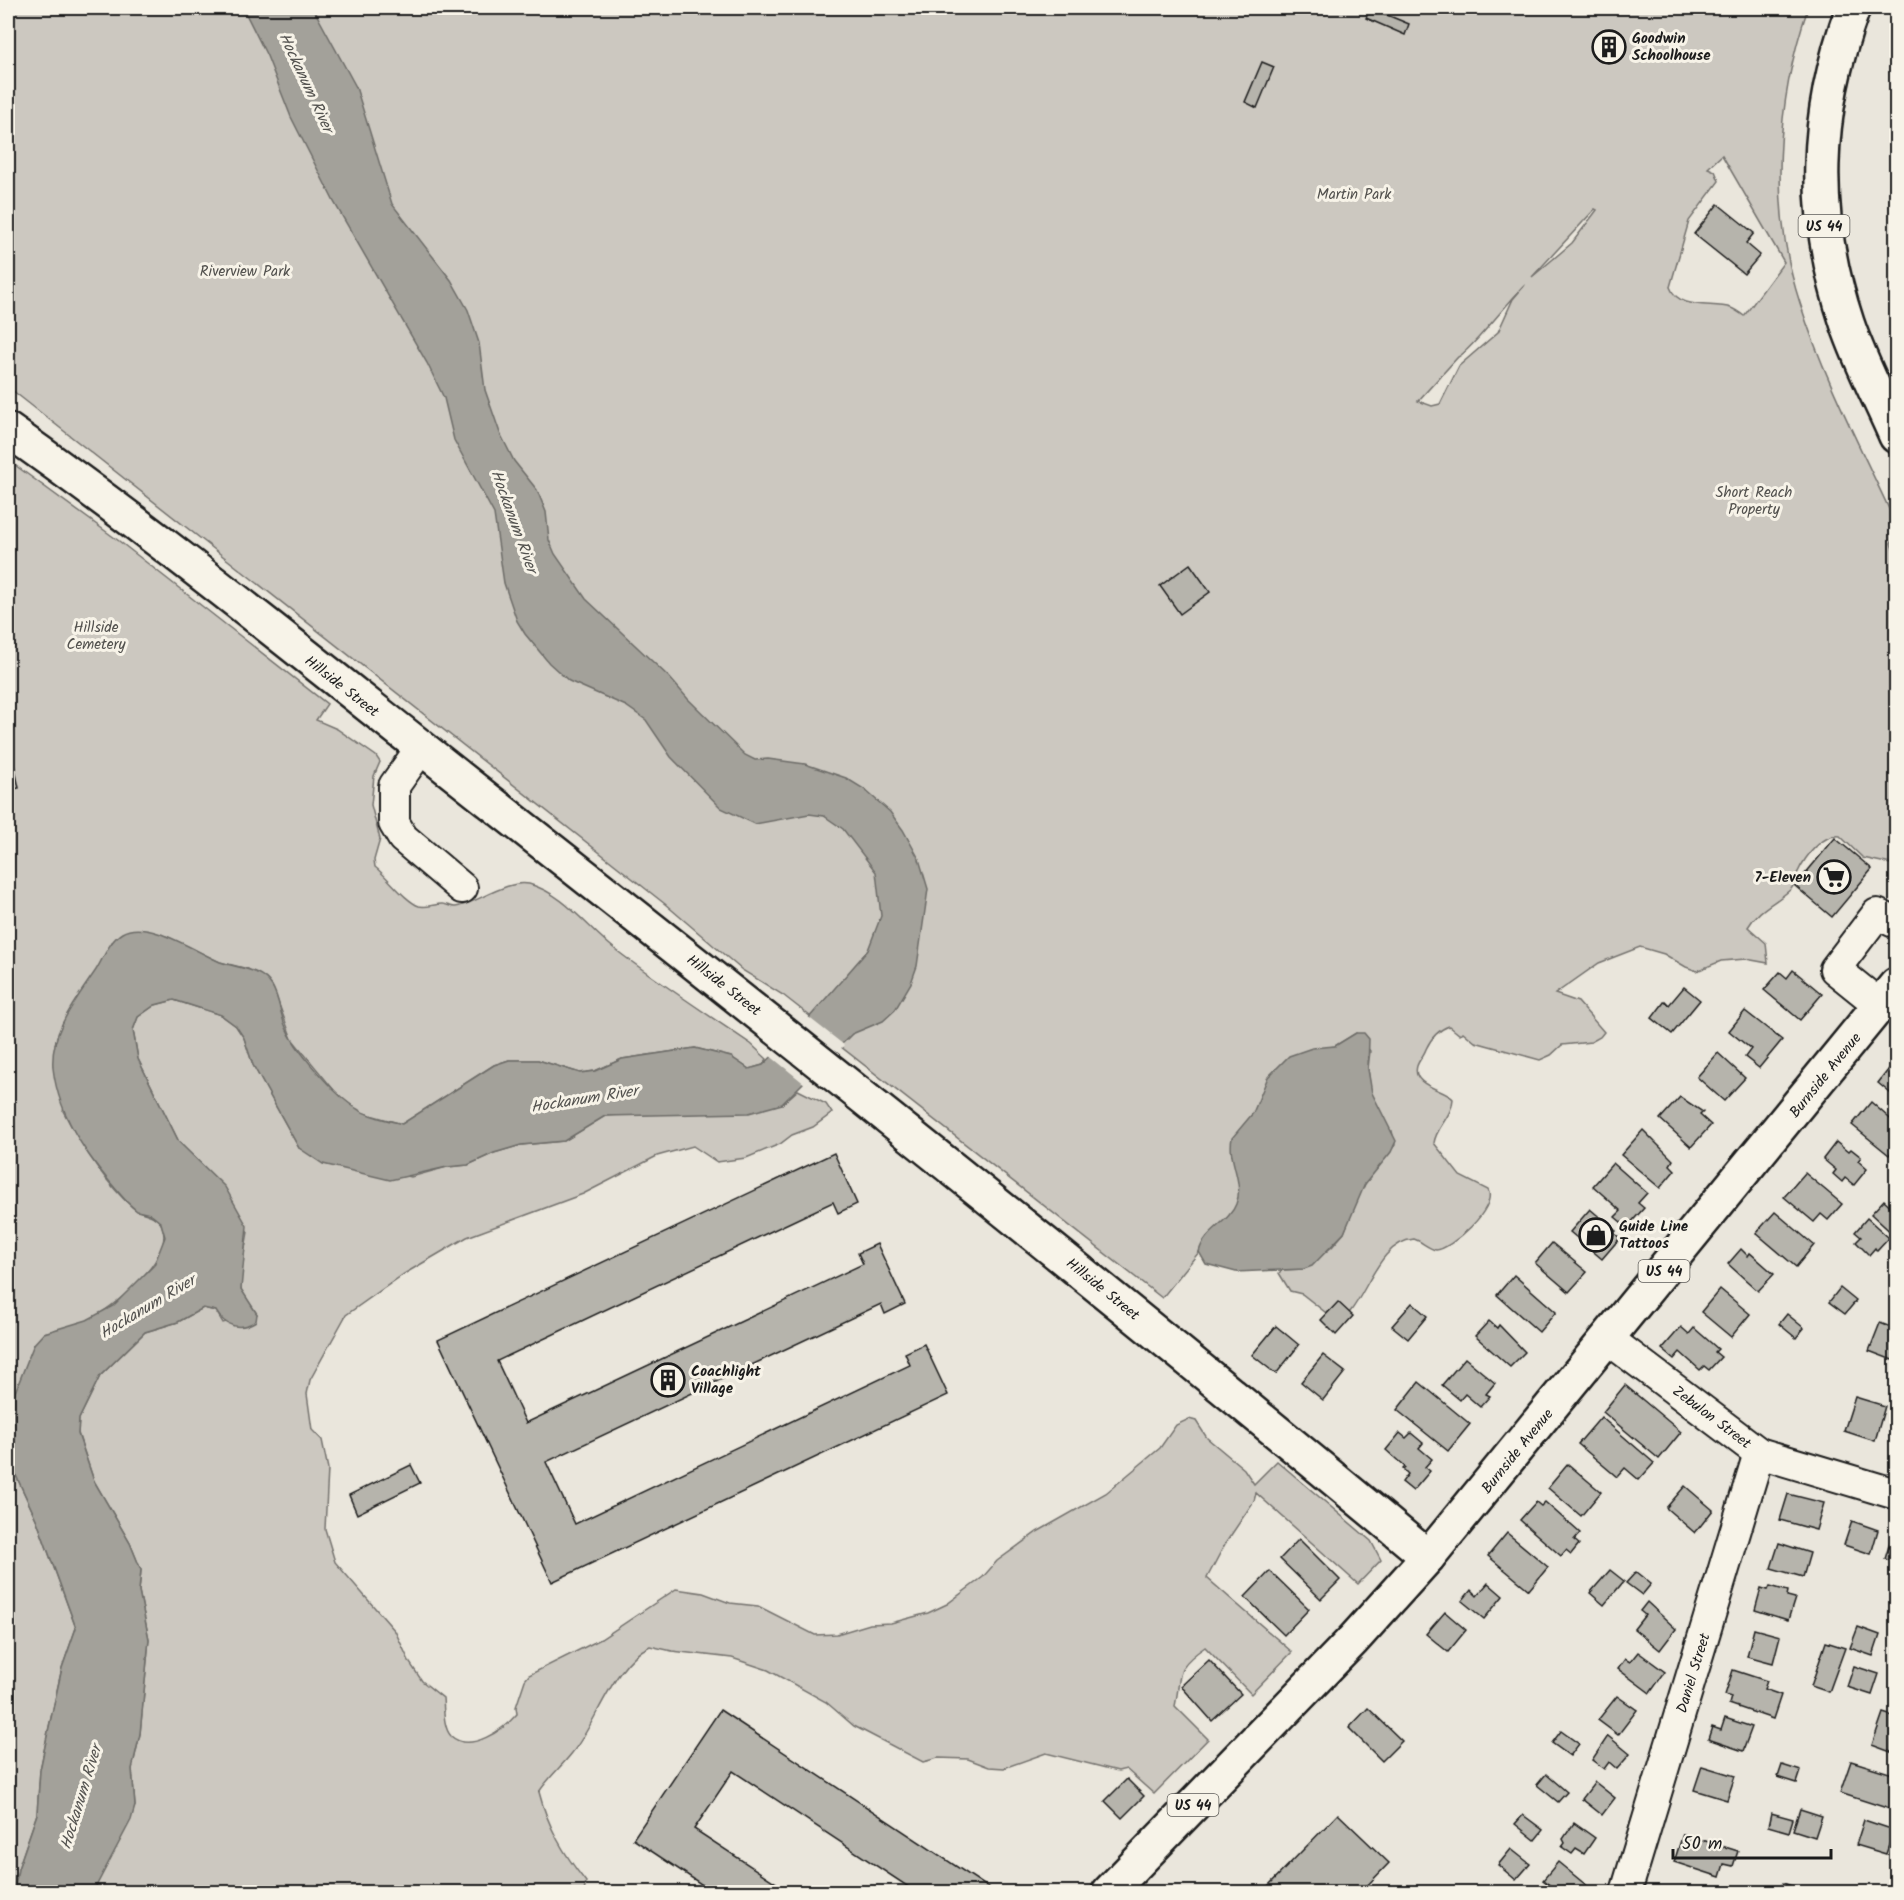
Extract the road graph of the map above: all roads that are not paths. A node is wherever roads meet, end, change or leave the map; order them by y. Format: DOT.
graph roads {
  1 [pos="1853,8"];
  2 [pos="8,430"];
  3 [pos="1896,436"];
  4 [pos="421,748"];
  5 [pos="462,888"];
  6 [pos="1896,923"];
  7 [pos="1889,995"];
  8 [pos="1608,1339"];
  9 [pos="1759,1453"];
  10 [pos="1896,1494"];
  11 [pos="1428,1557"];
  12 [pos="1109,1893"];
  13 [pos="1626,1893"];
  1 -- 3 [label="main road, US 44"];
  2 -- 4 [label="main road, Hillside Street"];
  4 -- 5 [label="street"];
  4 -- 11 [label="main road, Hillside Street"];
  6 -- 7 [label="street"];
  7 -- 8 [label="main road, Burnside Avenue / US 44"];
  8 -- 9 [label="street, Zebulon Street"];
  8 -- 11 [label="main road, Burnside Avenue / US 44"];
  9 -- 10 [label="street, Zebulon Street"];
  9 -- 13 [label="street, Daniel Street"];
  11 -- 12 [label="main road, Burnside Avenue / US 44"];
}
